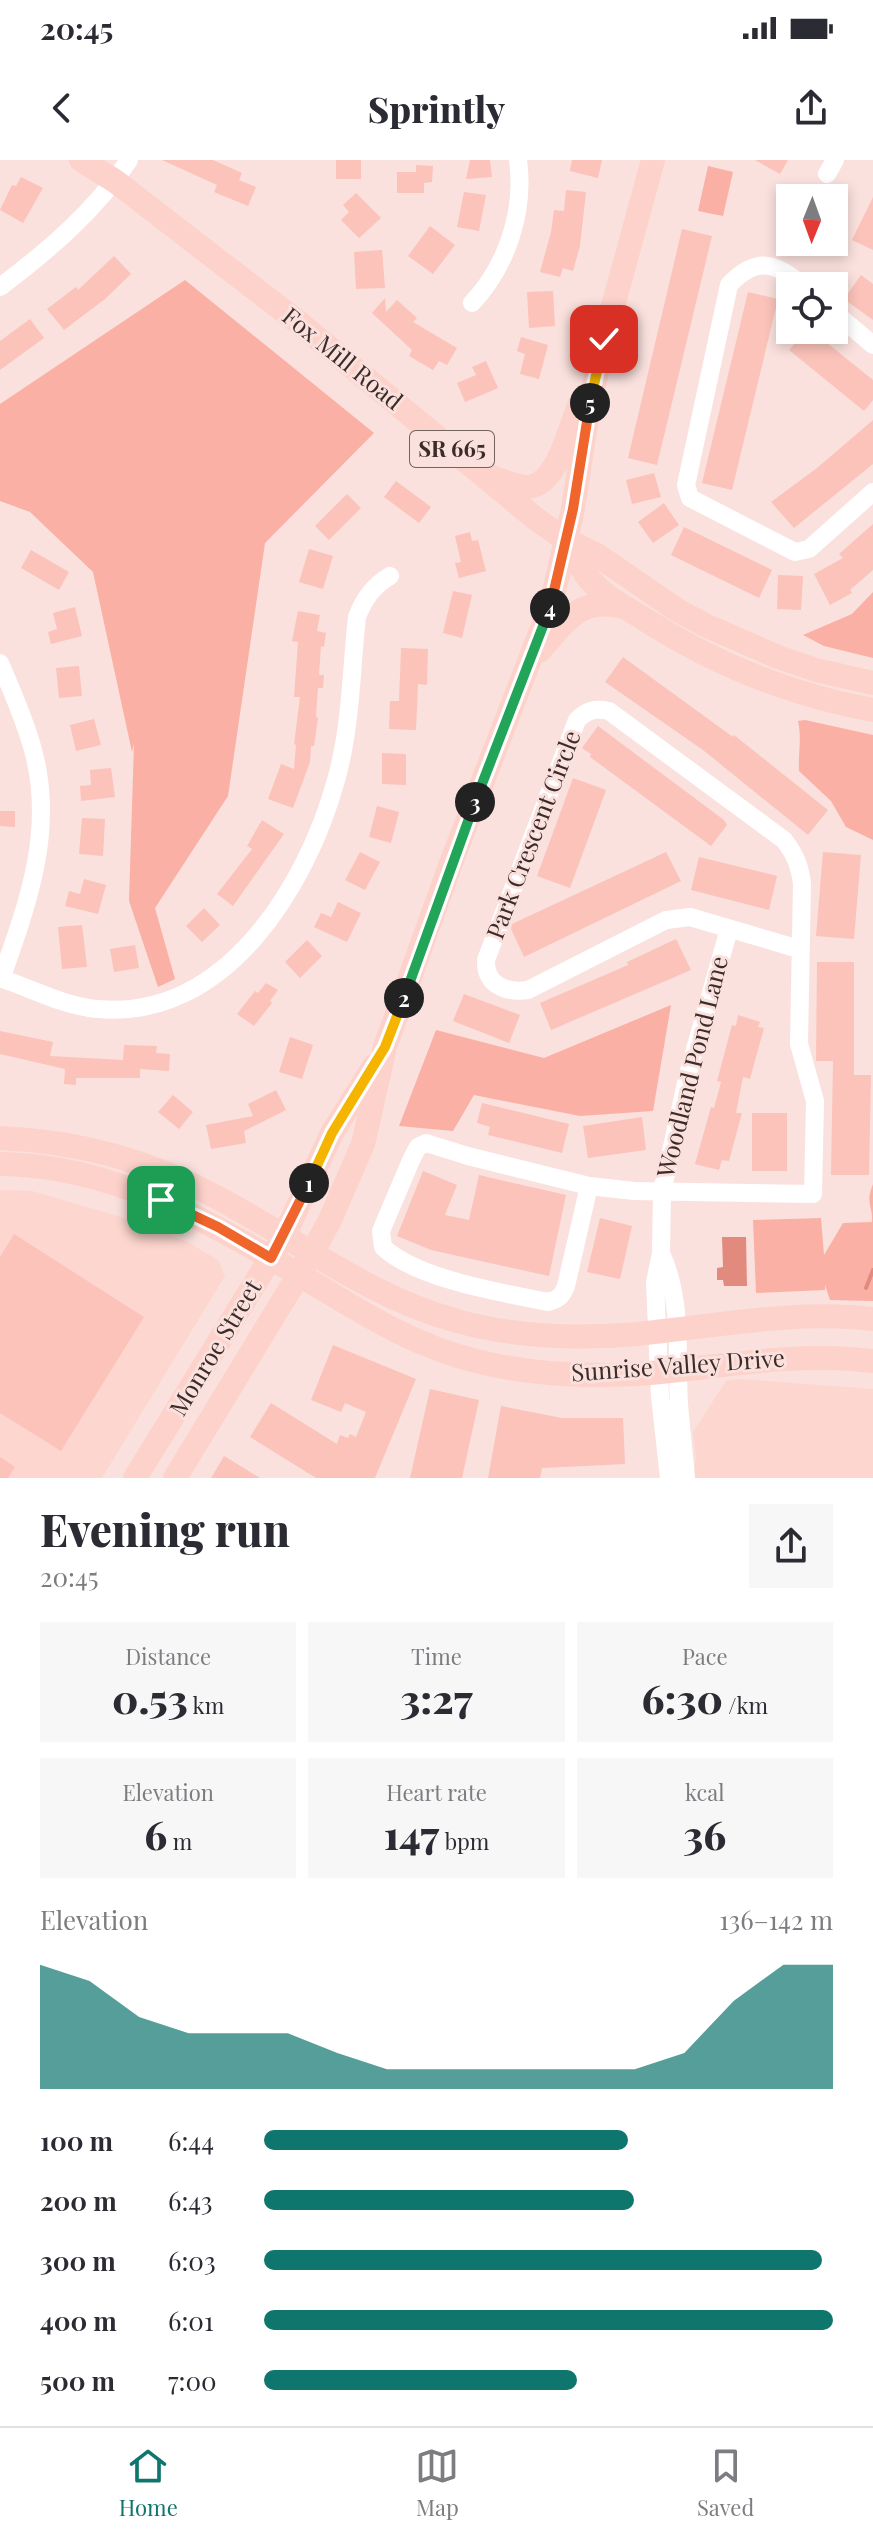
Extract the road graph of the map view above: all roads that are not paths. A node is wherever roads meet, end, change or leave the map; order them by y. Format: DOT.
graph roads {
  1 [pos="81,160"];
  2 [pos="98,160"];
  3 [pos="129,160"];
  4 [pos="518,160"];
  5 [pos="653,160"];
  6 [pos="115,181"];
  7 [pos="787,272"];
  8 [pos="0,287"];
  9 [pos="472,303"];
  10 [pos="848,324"];
  11 [pos="604,339"];
  12 [pos="873,345"];
  13 [pos="481,472"];
  14 [pos="873,492"];
  15 [pos="566,540"];
  16 [pos="390,576"];
  17 [pos="626,607"];
  18 [pos="529,662"];
  19 [pos="0,663"];
  20 [pos="873,683"];
  21 [pos="873,710"];
  22 [pos="729,929"];
  23 [pos="799,949"];
  24 [pos="0,978"];
  25 [pos="385,1047"];
  26 [pos="0,1138"];
  27 [pos="0,1164"];
  28 [pos="589,1186"];
  29 [pos="662,1192"];
  30 [pos="284,1236"];
  31 [pos="312,1253"];
  32 [pos="271,1258"];
  33 [pos="299,1275"];
  34 [pos="873,1319"];
  35 [pos="668,1330"];
  36 [pos="873,1361"];
  37 [pos="669,1371"];
  38 [pos="135,1478"];
  39 [pos="175,1478"];
  40 [pos="669,1478"];
  41 [pos="686,1478"];
  1 -- 6 [label="main road, Fox Mill Road / SR 665"];
  2 -- 6 [label="main road, Fox Mill Road / SR 665"];
  3 -- 6 [label="street"];
  4 -- 9 [label="street"];
  5 -- 11 [label="main road, Monroe Street"];
  6 -- 8 [label="street"];
  6 -- 13 [label="main road, Fox Mill Road / SR 665"];
  7 -- 14 [label="street"];
  10 -- 12 [label="street"];
  11 -- 13 [label="main road"];
  11 -- 15 [label="main road, Monroe Street"];
  13 -- 15 [label="main road, Fox Mill Road / SR 665"];
  15 -- 17 [label="main road, Fox Mill Road / SR 665"];
  15 -- 18 [label="main road, Monroe Street"];
  15 -- 20 [label="main road, Fox Mill Road / SR 665"];
  16 -- 24 [label="street"];
  17 -- 18 [label="main road"];
  17 -- 21 [label="main road, Fox Mill Road / SR 665"];
  18 -- 25 [label="main road, Monroe Street"];
  19 -- 24 [label="street"];
  22 -- 23 [label="street, Park Crescent Circle"];
  22 -- 23 [label="street, Park Crescent Circle"];
  22 -- 29 [label="street, Woodland Pond Lane"];
  23 -- 29 [label="street, Park Crescent Circle"];
  25 -- 30 [label="main road, Monroe Street"];
  25 -- 31 [label="main road, Monroe Street"];
  26 -- 30 [label="main road, Sunrise Valley Drive"];
  27 -- 32 [label="main road, Sunrise Valley Drive"];
  28 -- 28 [label="street"];
  28 -- 29 [label="street"];
  29 -- 35 [label="street, Woodland Pond Lane"];
  30 -- 31 [label="main road, Sunrise Valley Drive"];
  30 -- 32 [label="main road, Monroe Street"];
  31 -- 33 [label="main road, Monroe Street"];
  31 -- 35 [label="main road, Sunrise Valley Drive"];
  32 -- 33 [label="main road, Sunrise Valley Drive"];
  32 -- 38 [label="main road, Monroe Street"];
  33 -- 37 [label="main road, Sunrise Valley Drive"];
  33 -- 39 [label="main road, Monroe Street"];
  34 -- 35 [label="main road, Sunrise Valley Drive"];
  35 -- 37 [label="street, Woodland Pond Lane"];
  36 -- 37 [label="main road, Sunrise Valley Drive"];
  37 -- 40 [label="street"];
  37 -- 41 [label="street"];
}
